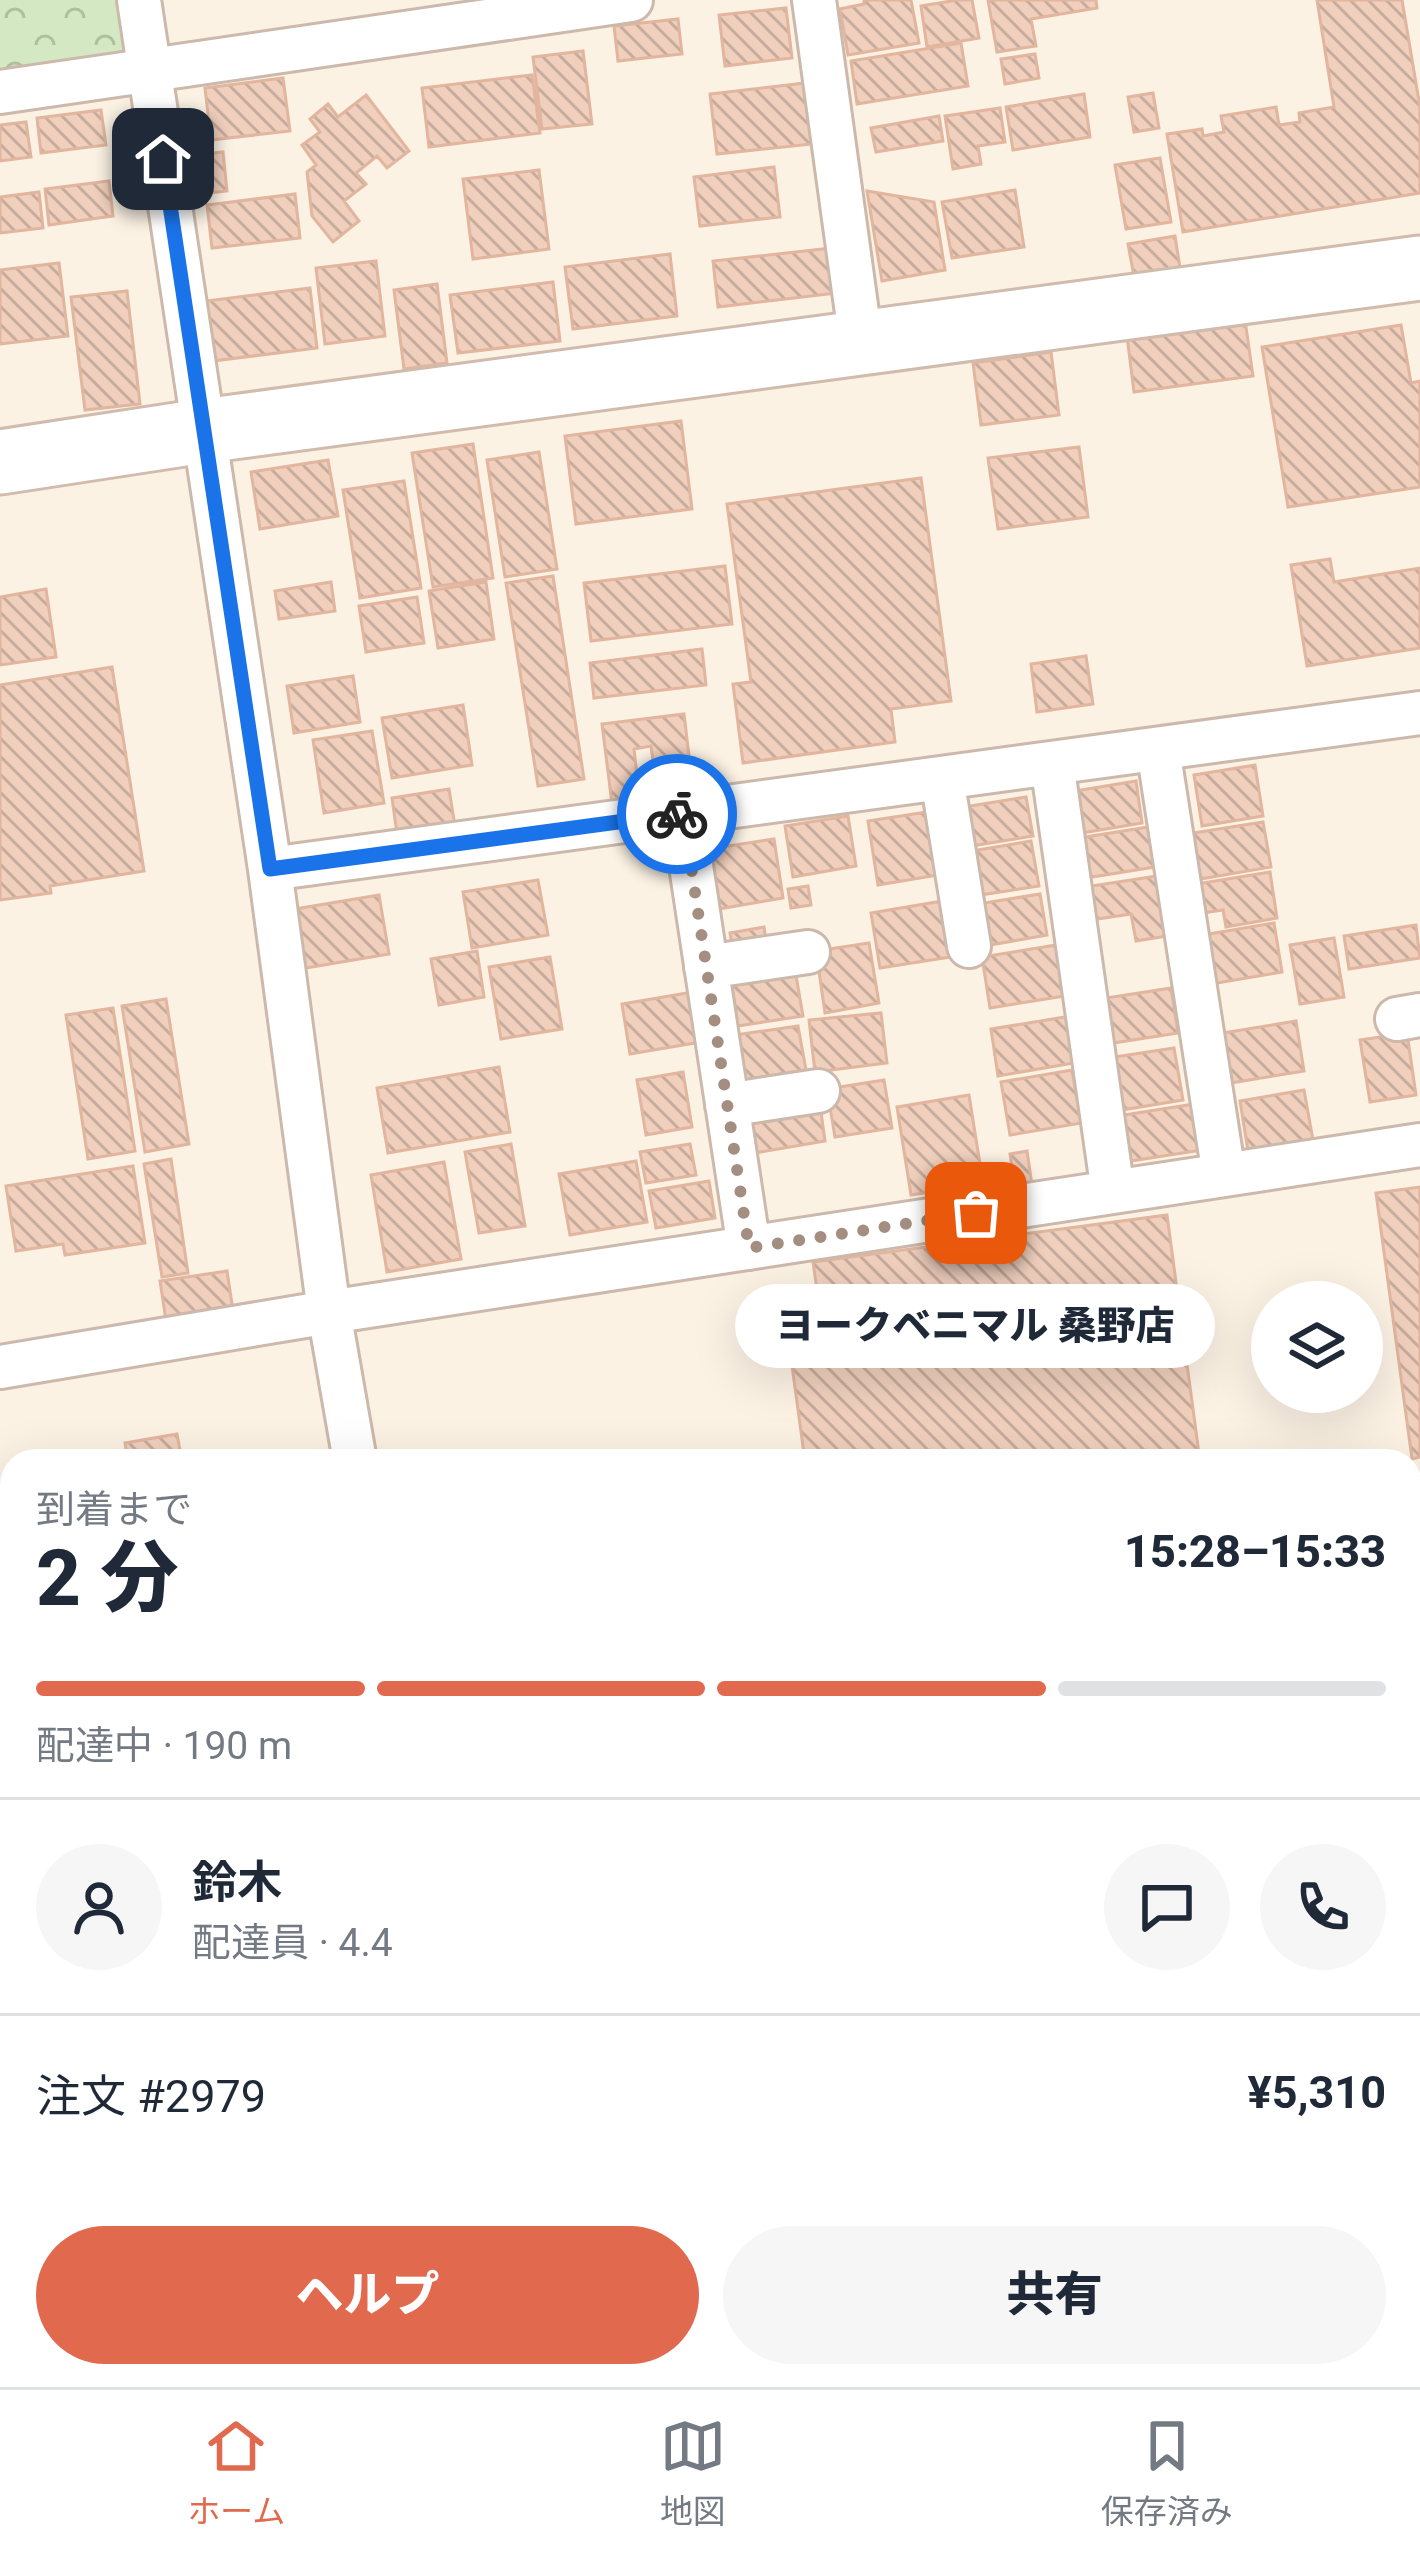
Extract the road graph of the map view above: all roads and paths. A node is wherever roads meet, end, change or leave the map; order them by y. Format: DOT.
graph roads {
  1 [pos="139,0"];
  2 [pos="814,0"];
  3 [pos="608,2"];
  4 [pos="149,69"];
  5 [pos="0,92"];
  6 [pos="1420,268"];
  7 [pos="861,342"];
  8 [pos="202,430"];
  9 [pos="0,462"];
  10 [pos="1420,713"];
  11 [pos="1158,749"];
  12 [pos="1052,763"];
  13 [pos="942,778"];
  14 [pos="683,813"];
  15 [pos="270,869"];
  16 [pos="969,946"];
  17 [pos="808,952"];
  18 [pos="706,967"];
  19 [pos="818,1090"];
  20 [pos="727,1105"];
  21 [pos="1420,1145"];
  22 [pos="1224,1175"];
  23 [pos="1113,1192"];
  24 [pos="749,1248"];
  25 [pos="329,1312"];
  26 [pos="0,1366"];
  27 [pos="353,1449"];
  1 -- 4 [label="street"];
  2 -- 7 [label="street"];
  3 -- 4 [label="street"];
  4 -- 5 [label="street"];
  4 -- 8 [label="street"];
  6 -- 7 [label="street"];
  7 -- 8 [label="street"];
  8 -- 9 [label="street"];
  8 -- 15 [label="street"];
  10 -- 11 [label="street"];
  11 -- 12 [label="street"];
  11 -- 22 [label="street"];
  12 -- 13 [label="street"];
  12 -- 23 [label="street"];
  13 -- 14 [label="street"];
  13 -- 16 [label="street"];
  14 -- 15 [label="street"];
  14 -- 18 [label="street"];
  15 -- 25 [label="street"];
  17 -- 18 [label="street"];
  18 -- 20 [label="street"];
  19 -- 20 [label="street"];
  20 -- 24 [label="street"];
  21 -- 22 [label="street"];
  22 -- 23 [label="street"];
  23 -- 24 [label="street"];
  24 -- 25 [label="street"];
  25 -- 26 [label="street"];
  25 -- 27 [label="street"];
}
